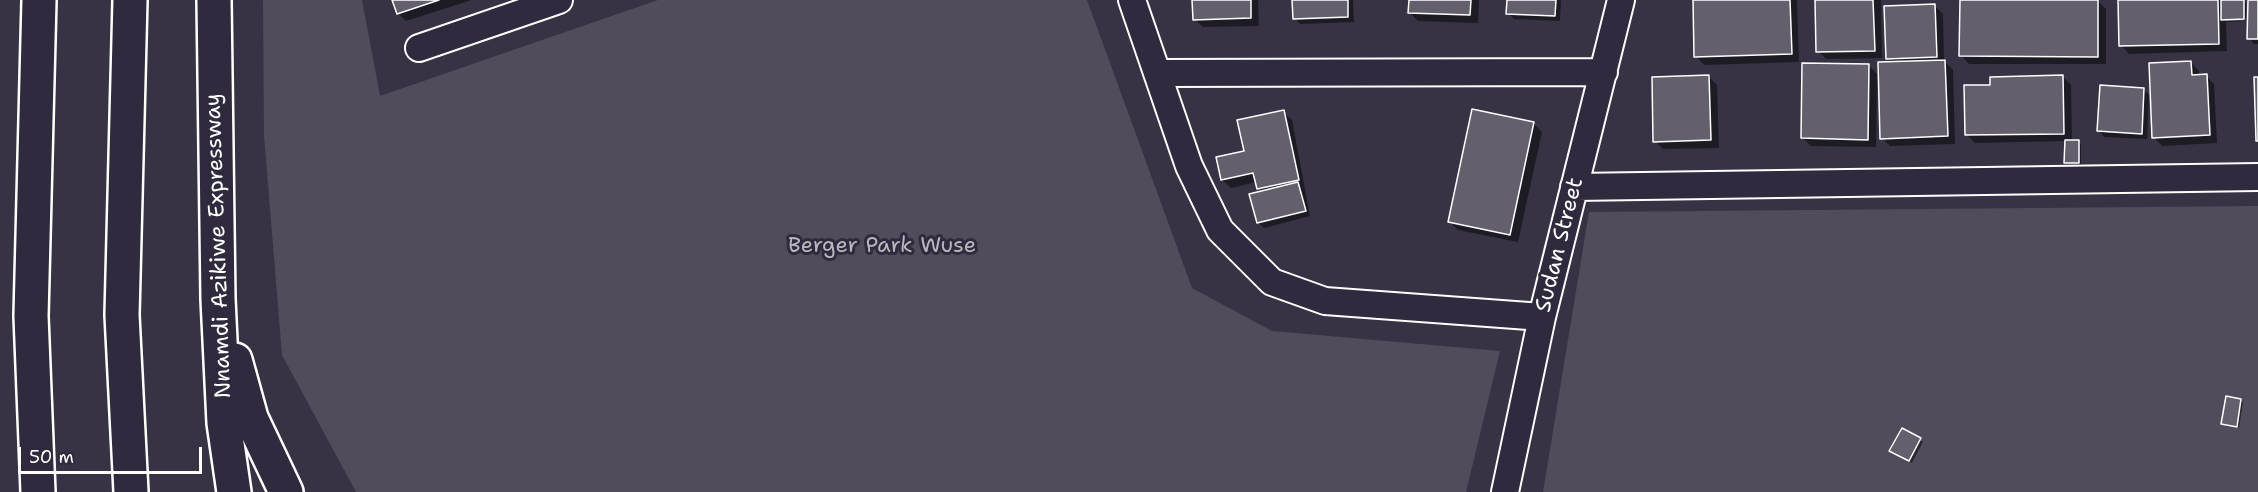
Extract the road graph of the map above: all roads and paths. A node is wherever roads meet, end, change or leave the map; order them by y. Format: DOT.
graph roads {
  1 [pos="39,0"];
  2 [pos="130,0"];
  3 [pos="214,0"];
  4 [pos="559,0"];
  5 [pos="1132,0"];
  6 [pos="1621,0"];
  7 [pos="419,48"];
  8 [pos="1604,72"];
  9 [pos="1157,73"];
  10 [pos="2258,177"];
  11 [pos="1574,187"];
  12 [pos="218,299"];
  13 [pos="1542,317"];
  14 [pos="39,492"];
  15 [pos="131,492"];
  16 [pos="234,492"];
  17 [pos="286,492"];
  18 [pos="1504,492"];
  1 -- 14 [label="highway"];
  2 -- 15 [label="highway"];
  3 -- 12 [label="highway, Nnamdi Azikiwe Expressway"];
  4 -- 7 [label="street"];
  5 -- 9 [label="street"];
  6 -- 8 [label="street, Sudan Street"];
  8 -- 9 [label="street"];
  8 -- 11 [label="street, Sudan Street"];
  9 -- 13 [label="street"];
  10 -- 11 [label="street"];
  11 -- 13 [label="street, Sudan Street"];
  12 -- 16 [label="highway, Nnamdi Azikiwe Expressway"];
  12 -- 17 [label="highway"];
  13 -- 18 [label="street, Sudan Street"];
}
